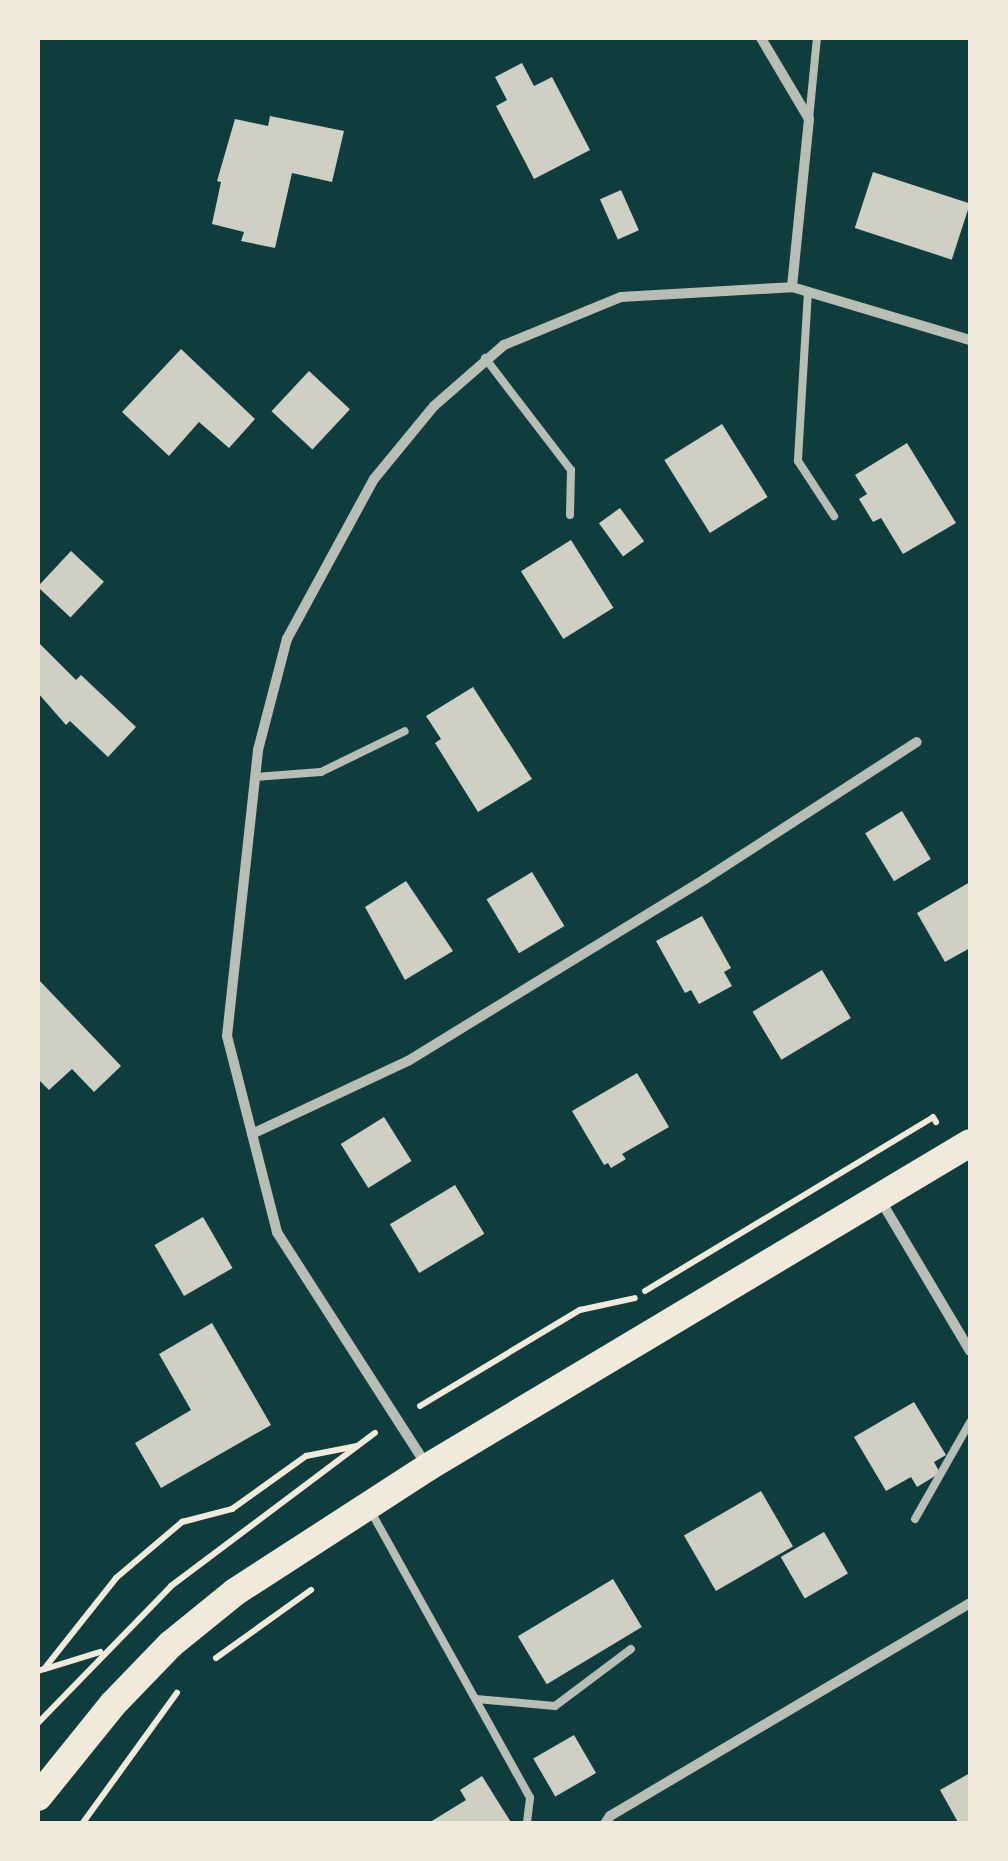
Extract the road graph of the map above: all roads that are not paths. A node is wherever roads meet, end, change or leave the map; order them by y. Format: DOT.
graph roads {
  1 [pos="761,38"];
  2 [pos="817,38"];
  3 [pos="809,120"];
  4 [pos="792,287"];
  5 [pos="808,291"];
  6 [pos="970,340"];
  7 [pos="485,358"];
  8 [pos="570,515"];
  9 [pos="834,516"];
  10 [pos="405,731"];
  11 [pos="916,742"];
  12 [pos="255,778"];
  13 [pos="252,1134"];
  14 [pos="963,1148"];
  15 [pos="879,1198"];
  16 [pos="970,1351"];
  17 [pos="970,1422"];
  18 [pos="428,1467"];
  19 [pos="368,1506"];
  20 [pos="915,1519"];
  21 [pos="970,1603"];
  22 [pos="632,1649"];
  23 [pos="476,1699"];
  24 [pos="38,1797"];
  25 [pos="527,1824"];
  26 [pos="604,1824"];
  1 -- 3 [label="street"];
  2 -- 3 [label="lane"];
  3 -- 4 [label="street"];
  4 -- 5 [label="street"];
  4 -- 7 [label="street"];
  5 -- 6 [label="street"];
  5 -- 9 [label="lane"];
  7 -- 8 [label="lane"];
  7 -- 12 [label="street"];
  10 -- 12 [label="lane"];
  11 -- 13 [label="street"];
  12 -- 13 [label="street"];
  13 -- 18 [label="street"];
  14 -- 15 [label="highway"];
  15 -- 16 [label="street"];
  15 -- 18 [label="highway"];
  17 -- 20 [label="lane"];
  18 -- 19 [label="highway"];
  19 -- 23 [label="lane"];
  19 -- 24 [label="highway"];
  21 -- 26 [label="street"];
  22 -- 23 [label="lane"];
  23 -- 25 [label="lane"];
}
